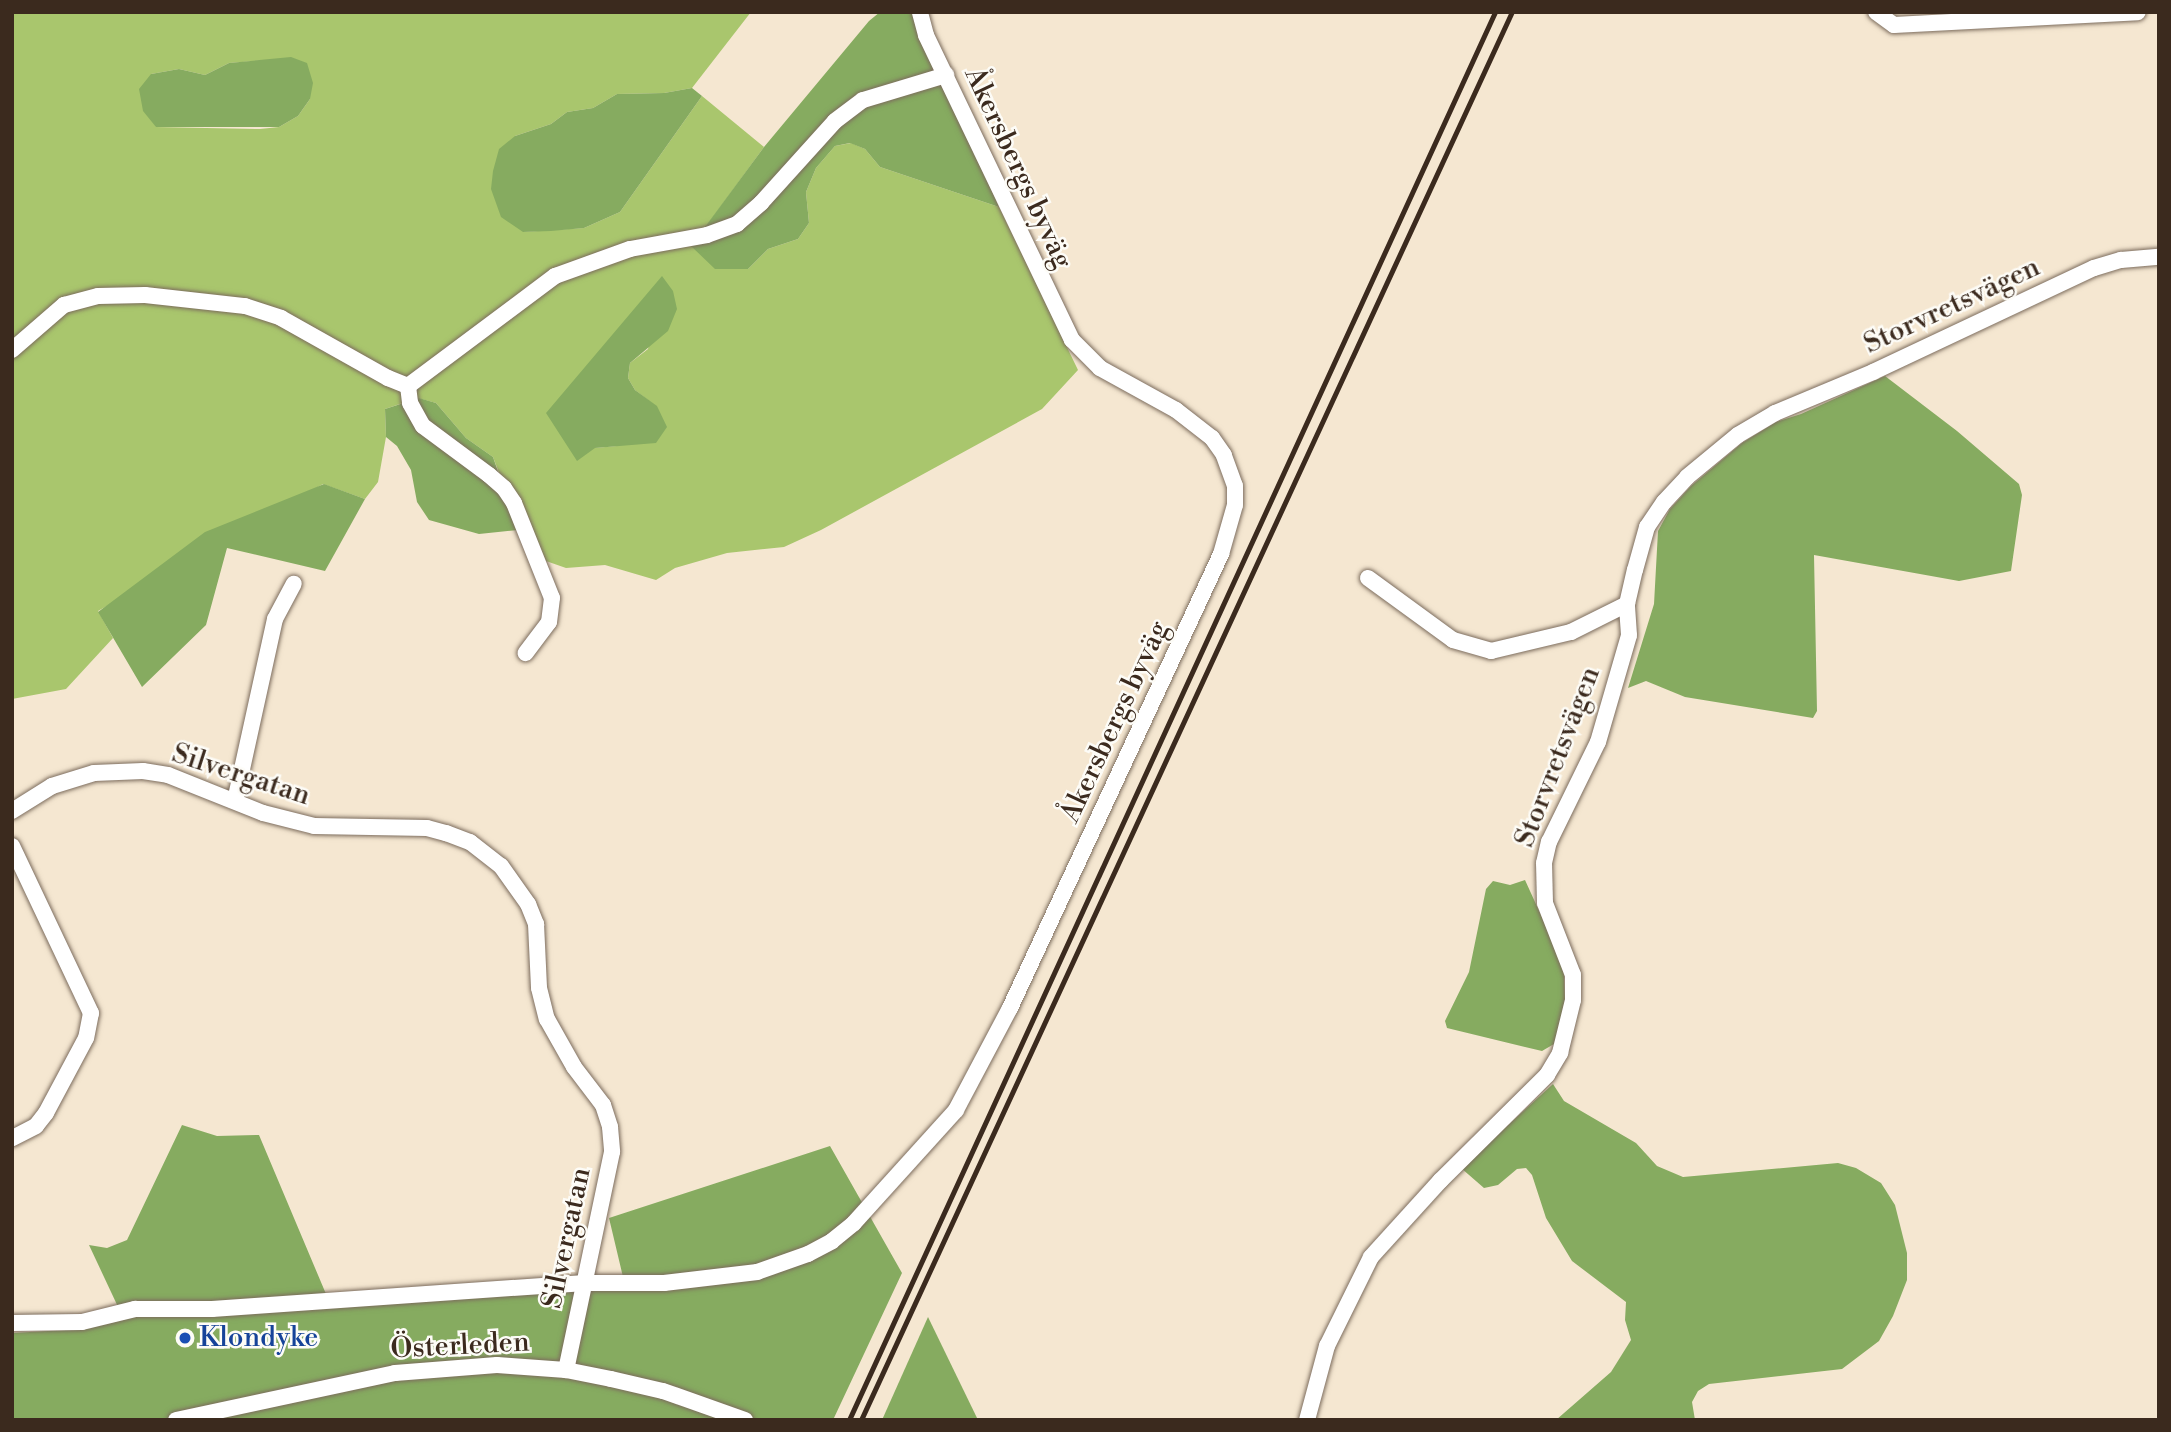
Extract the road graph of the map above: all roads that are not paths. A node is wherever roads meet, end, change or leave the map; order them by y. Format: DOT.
graph roads {
  1 [pos="920,12"];
  2 [pos="1876,12"];
  3 [pos="2138,12"];
  4 [pos="946,75"];
  5 [pos="2159,257"];
  6 [pos="12,350"];
  7 [pos="408,386"];
  8 [pos="1368,578"];
  9 [pos="294,584"];
  10 [pos="1627,604"];
  11 [pos="526,653"];
  12 [pos="235,801"];
  13 [pos="12,811"];
  14 [pos="12,846"];
  15 [pos="12,1138"];
  16 [pos="585,1283"];
  17 [pos="12,1323"];
  18 [pos="566,1370"];
  19 [pos="176,1420"];
  20 [pos="745,1420"];
  21 [pos="1307,1420"];
  1 -- 4 [label="street, Åkersbergs byväg"];
  2 -- 3 [label="street"];
  4 -- 7 [label="street"];
  4 -- 16 [label="street, Åkersbergs byväg"];
  5 -- 10 [label="street, Storvretsvägen"];
  6 -- 7 [label="street"];
  7 -- 11 [label="street"];
  8 -- 10 [label="street"];
  9 -- 12 [label="street"];
  10 -- 21 [label="street, Storvretsvägen"];
  12 -- 13 [label="street, Silvergatan"];
  12 -- 16 [label="street, Silvergatan"];
  14 -- 15 [label="street"];
  16 -- 17 [label="street, Åkersbergs byväg"];
  16 -- 18 [label="street, Silvergatan"];
  18 -- 19 [label="street, Österleden"];
  18 -- 20 [label="street, Österleden"];
}
